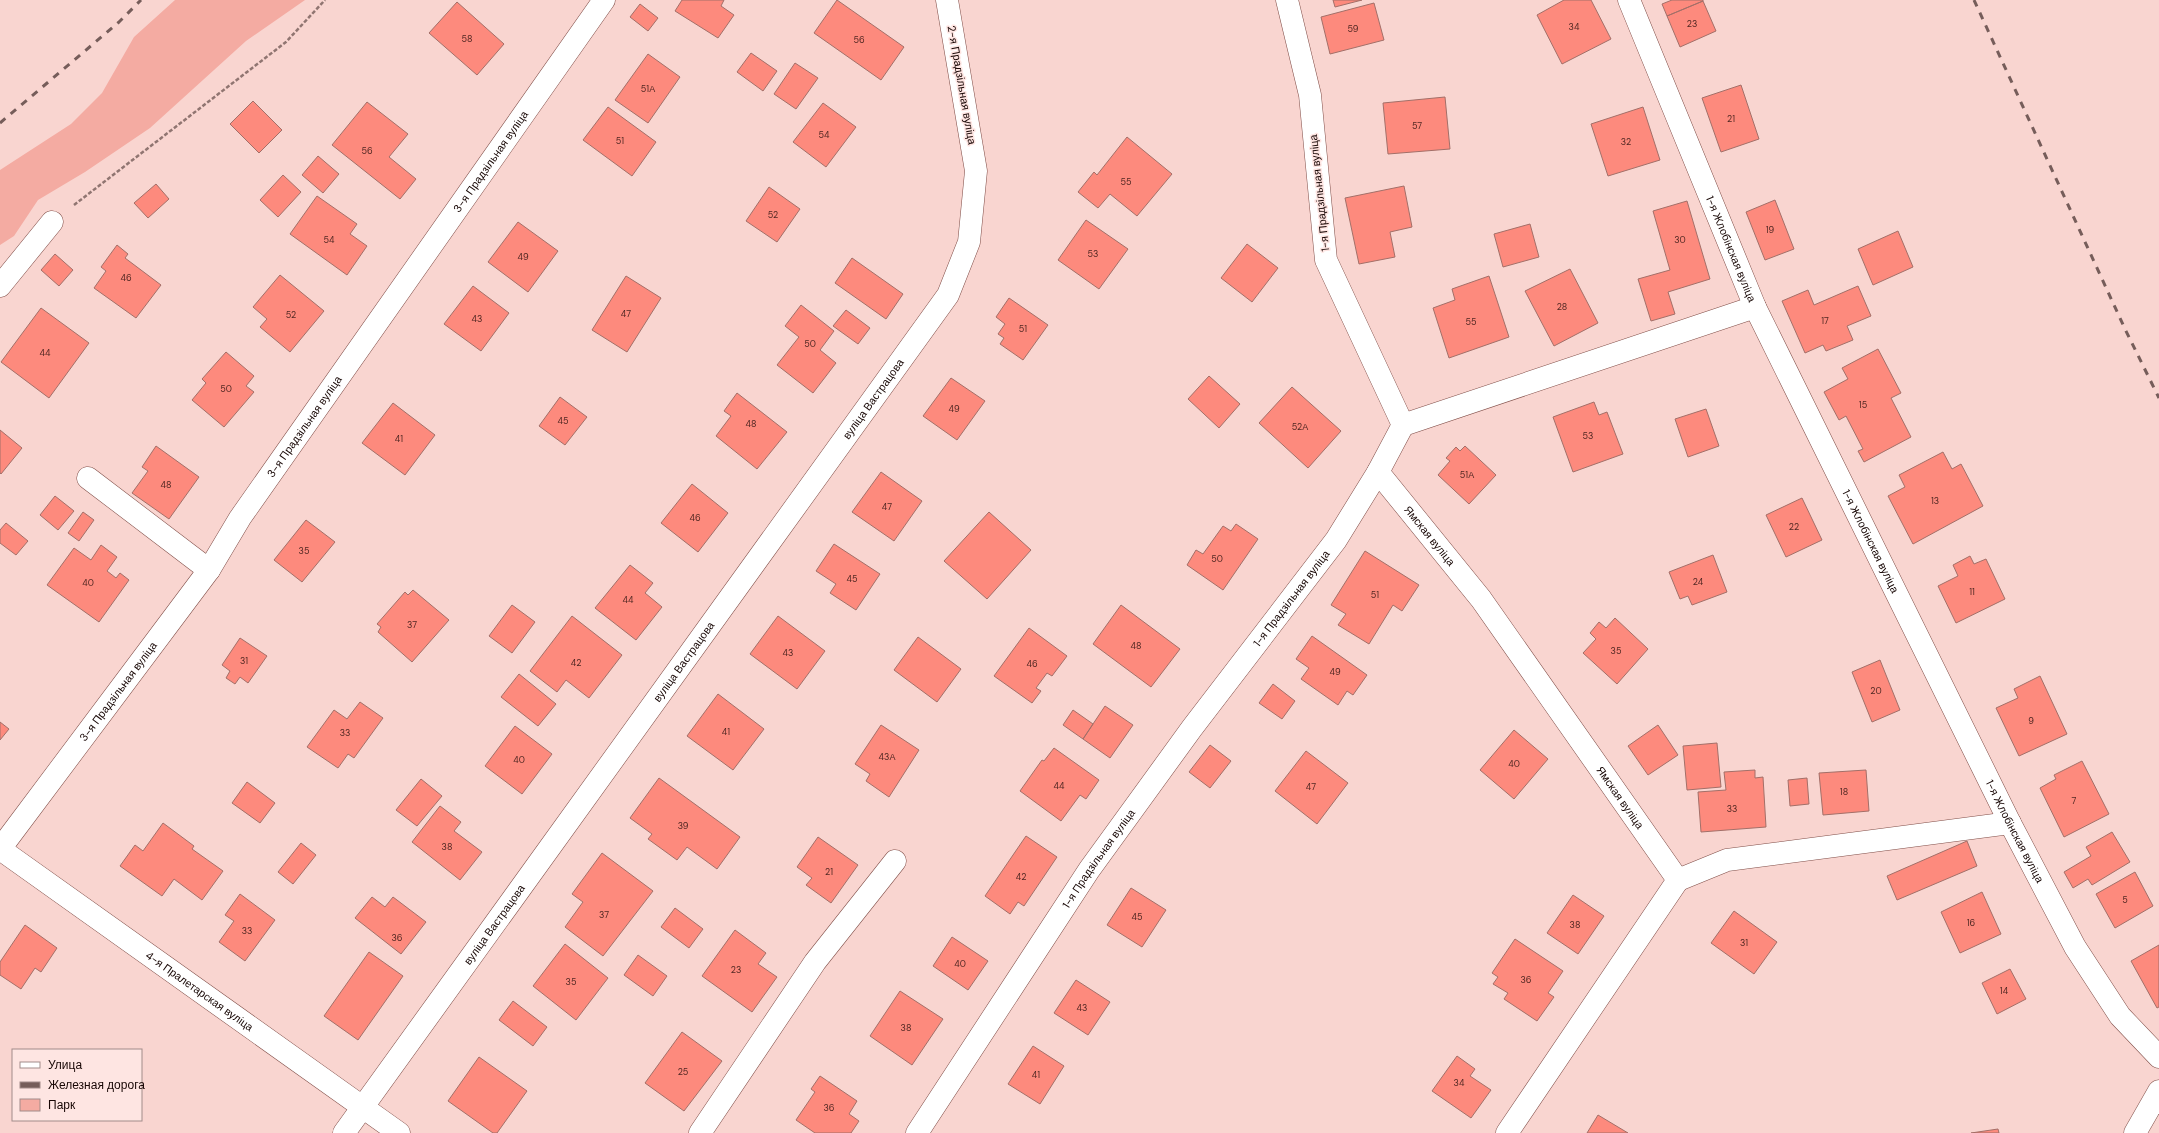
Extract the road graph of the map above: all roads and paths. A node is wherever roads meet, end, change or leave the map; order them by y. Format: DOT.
graph roads {
  1 [pos="325,0"];
  2 [pos="604,0"];
  3 [pos="947,0"];
  4 [pos="1288,0"];
  5 [pos="1629,0"];
  6 [pos="976,171"];
  7 [pos="52,222"];
  8 [pos="0,286"];
  9 [pos="1755,307"];
  10 [pos="1403,425"];
  11 [pos="1378,472"];
  12 [pos="88,478"];
  13 [pos="209,570"];
  14 [pos="2010,823"];
  15 [pos="0,849"];
  16 [pos="894,861"];
  17 [pos="1678,880"];
  18 [pos="2159,1057"];
  19 [pos="2159,1091"];
  20 [pos="363,1107"];
  21 [pos="344,1133"];
  22 [pos="399,1133"];
  23 [pos="700,1133"];
  24 [pos="918,1133"];
  25 [pos="1507,1133"];
  26 [pos="2135,1133"];
  1 -- 7 [label="path"];
  2 -- 13 [label="street, 3-я Прадзільная вуліца"];
  3 -- 6 [label="street, 2-я Прадзільная вуліца"];
  4 -- 10 [label="street, 1-я Прадзільная вуліца"];
  5 -- 9 [label="street, 1-я Жлобінская вуліца"];
  6 -- 20 [label="street, вуліца Вастрацова"];
  7 -- 8 [label="street"];
  9 -- 10 [label="street"];
  9 -- 14 [label="street, 1-я Жлобінская вуліца"];
  10 -- 11 [label="street, 1-я Прадзільная вуліца"];
  11 -- 17 [label="street, Ямская вуліца"];
  11 -- 24 [label="street, 1-я Прадзільная вуліца"];
  12 -- 13 [label="street"];
  13 -- 15 [label="street, 3-я Прадзільная вуліца"];
  14 -- 17 [label="street"];
  14 -- 18 [label="street, 1-я Жлобінская вуліца"];
  15 -- 20 [label="street, 4-я Пралетарская вуліца"];
  16 -- 23 [label="street"];
  17 -- 25 [label="street"];
  19 -- 26 [label="street"];
  20 -- 21 [label="street, вуліца Вастрацова"];
  20 -- 22 [label="street, 4-я Пралетарская вуліца"];
}
